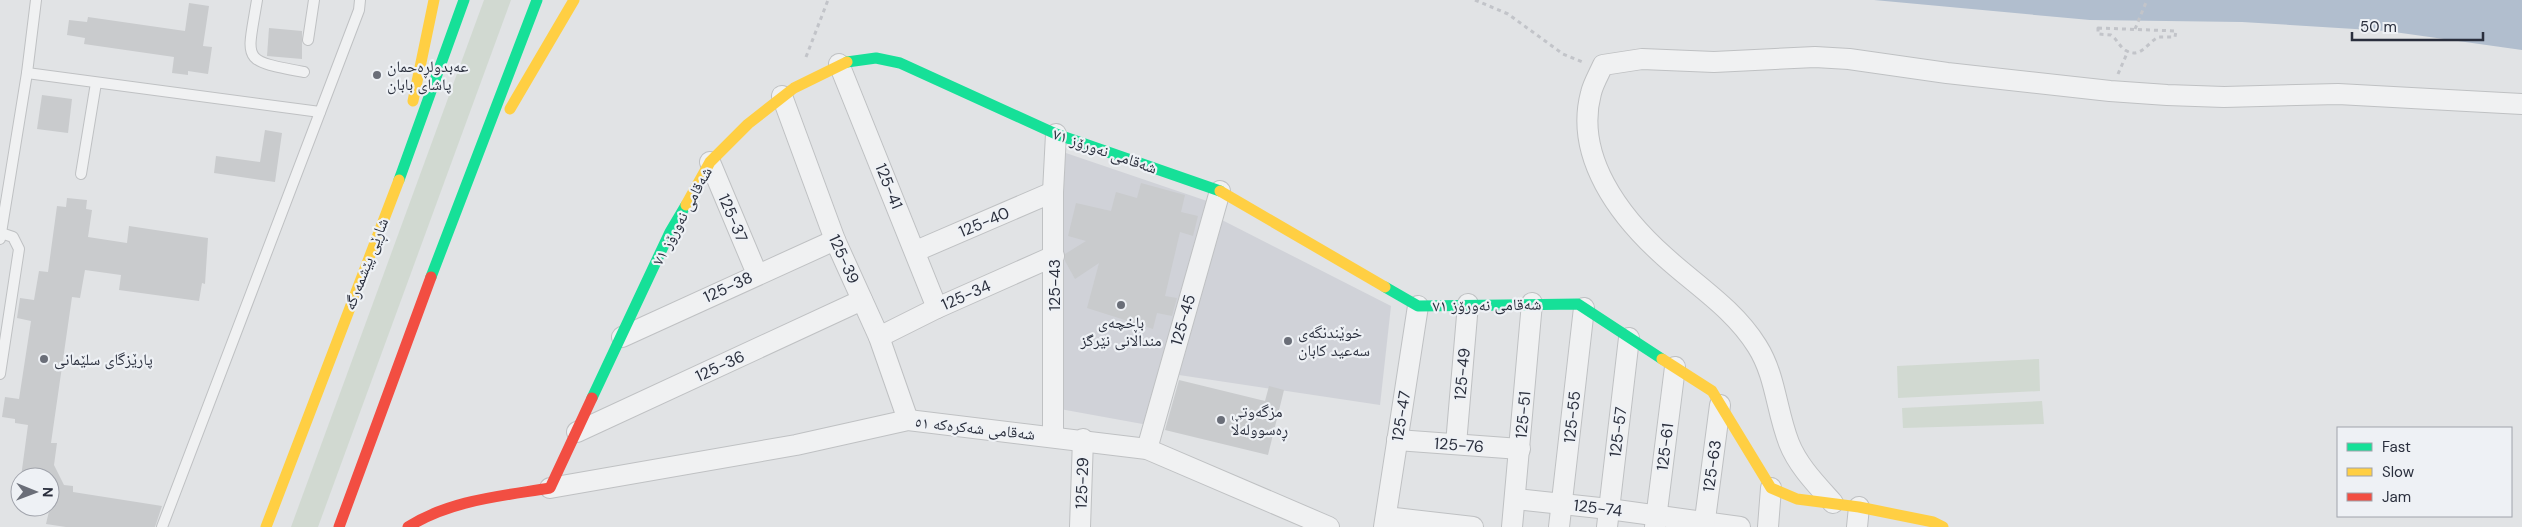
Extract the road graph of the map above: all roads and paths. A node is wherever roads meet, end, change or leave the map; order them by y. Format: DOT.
graph roads {
  1 [pos="36,0"];
  2 [pos="257,0"];
  3 [pos="314,0"];
  4 [pos="360,0"];
  5 [pos="434,0"];
  6 [pos="464,0"];
  7 [pos="537,0"];
  8 [pos="574,0"];
  9 [pos="828,0"];
  10 [pos="1475,0"];
  11 [pos="2147,0"];
  12 [pos="2135,30"];
  13 [pos="308,40"];
  14 [pos="2128,51"];
  15 [pos="839,64"];
  16 [pos="1603,65"];
  17 [pos="304,72"];
  18 [pos="27,73"];
  19 [pos="96,83"];
  20 [pos="2110,91"];
  21 [pos="788,92"];
  22 [pos="2522,104"];
  23 [pos="320,112"];
  24 [pos="1056,134"];
  25 [pos="710,162"];
  26 [pos="81,174"];
  27 [pos="397,183"];
  28 [pos="1220,191"];
  29 [pos="1053,192"];
  30 [pos="457,207"];
  31 [pos="0,236"];
  32 [pos="835,240"];
  33 [pos="916,251"];
  34 [pos="1054,256"];
  35 [pos="757,274"];
  36 [pos="862,300"];
  37 [pos="1468,304"];
  38 [pos="1532,304"];
  39 [pos="1418,306"];
  40 [pos="937,308"];
  41 [pos="1584,308"];
  42 [pos="622,337"];
  43 [pos="879,337"];
  44 [pos="1629,338"];
  45 [pos="1675,367"];
  46 [pos="0,374"];
  47 [pos="1720,405"];
  48 [pos="908,420"];
  49 [pos="577,432"];
  50 [pos="1053,436"];
  51 [pos="1083,439"];
  52 [pos="1397,440"];
  53 [pos="1456,444"];
  54 [pos="1147,449"];
  55 [pos="1520,449"];
  56 [pos="550,488"];
  57 [pos="1771,488"];
  58 [pos="1516,499"];
  59 [pos="1562,504"];
  60 [pos="1833,504"];
  61 [pos="1859,507"];
  62 [pos="1608,518"];
  63 [pos="1656,521"];
  64 [pos="1385,522"];
  65 [pos="1705,525"];
  66 [pos="162,527"];
  67 [pos="266,527"];
  68 [pos="339,527"];
  69 [pos="408,527"];
  70 [pos="1080,527"];
  71 [pos="1329,527"];
  72 [pos="1473,527"];
  73 [pos="1512,527"];
  74 [pos="1560,527"];
  75 [pos="1740,527"];
  76 [pos="1768,527"];
  77 [pos="1857,527"];
  78 [pos="1943,527"];
  1 -- 18 [label="lane"];
  2 -- 17 [label="lane"];
  3 -- 13 [label="lane"];
  4 -- 23 [label="lane"];
  5 -- 27 [label="main road"];
  6 -- 27 [label="main road, شاڕێی پێشمەرگە"];
  7 -- 30 [label="main road"];
  8 -- 30 [label="main road"];
  9 -- 21 [label="path"];
  10 -- 16 [label="path"];
  11 -- 12 [label="path"];
  12 -- 14 [label="path"];
  12 -- 14 [label="path"];
  14 -- 20 [label="path"];
  15 -- 21 [label="main road, شەقامی نەورۆز ٧١"];
  15 -- 24 [label="main road, شەقامی نەورۆز ٧١"];
  15 -- 33 [label="street, 125-41"];
  16 -- 20 [label="street"];
  16 -- 60 [label="street"];
  18 -- 19 [label="lane"];
  18 -- 31 [label="lane"];
  19 -- 23 [label="lane"];
  19 -- 26 [label="lane"];
  20 -- 22 [label="street"];
  21 -- 25 [label="main road, شەقامی نەورۆز ٧١"];
  21 -- 32 [label="street, 125-39"];
  23 -- 66 [label="lane"];
  24 -- 28 [label="main road, شەقامی نەورۆز ٧١"];
  24 -- 29 [label="street, 125-43"];
  25 -- 35 [label="street, 125-37"];
  25 -- 42 [label="main road, شەقامی نەورۆز ٧١"];
  27 -- 67 [label="main road, شاڕێی پێشمەرگە"];
  28 -- 39 [label="main road, شەقامی نەورۆز ٧١"];
  28 -- 54 [label="street, 125-45"];
  29 -- 33 [label="street, 125-40"];
  29 -- 34 [label="street, 125-43"];
  30 -- 68 [label="main road"];
  31 -- 46 [label="lane"];
  32 -- 35 [label="street, 125-38"];
  32 -- 36 [label="street, 125-39"];
  33 -- 40 [label="street, 125-41"];
  34 -- 40 [label="street, 125-34"];
  34 -- 50 [label="street, 125-43"];
  35 -- 42 [label="street, 125-38"];
  36 -- 43 [label="street, 125-39"];
  36 -- 49 [label="street, 125-36"];
  37 -- 38 [label="main road, شەقامی نەورۆز ٧١"];
  37 -- 39 [label="main road, شەقامی نەورۆز ٧١"];
  37 -- 53 [label="street, 125-49"];
  38 -- 41 [label="main road, شەقامی نەورۆز ٧١"];
  38 -- 55 [label="street, 125-51"];
  39 -- 52 [label="street, 125-47"];
  40 -- 43 [label="street, 125-34"];
  41 -- 44 [label="main road, شەقامی نەورۆز ٧١"];
  41 -- 59 [label="street, 125-55"];
  42 -- 49 [label="main road, شەقامی نەورۆز ٧١"];
  43 -- 48 [label="street, 125-39"];
  44 -- 45 [label="main road, شەقامی نەورۆز ٧١"];
  44 -- 62 [label="street, 125-57"];
  45 -- 47 [label="main road, شەقامی نەورۆز ٧١"];
  45 -- 63 [label="street, 125-61"];
  47 -- 57 [label="main road, شەقامی نەورۆز ٧١"];
  47 -- 65 [label="street, 125-63"];
  48 -- 50 [label="street, شەقامی شەکرەکە ٥١"];
  48 -- 56 [label="street, شەقامی شەکرەکە ٥١"];
  49 -- 56 [label="main road, شەقامی نەورۆز ٧١"];
  50 -- 51 [label="street, شەقامی شەکرەکە ٥١"];
  51 -- 54 [label="street, شەقامی شەکرەکە ٥١"];
  51 -- 70 [label="street, 125-29"];
  52 -- 53 [label="street, 125-76"];
  52 -- 64 [label="street, 125-47"];
  53 -- 55 [label="street, 125-76"];
  54 -- 71 [label="street, شەقامی شەکرەکە ٥١"];
  55 -- 58 [label="street, 125-51"];
  56 -- 69 [label="main road"];
  57 -- 60 [label="main road"];
  57 -- 76 [label="street"];
  58 -- 59 [label="street, 125-74"];
  58 -- 73 [label="street, 125-51"];
  59 -- 62 [label="street, 125-74"];
  59 -- 74 [label="street, 125-55"];
  60 -- 61 [label="main road"];
  61 -- 77 [label="street"];
  61 -- 78 [label="main road"];
  62 -- 63 [label="street, 125-74"];
  63 -- 65 [label="street, 125-74"];
  64 -- 72 [label="street"];
  65 -- 75 [label="street, 125-74"];
}
